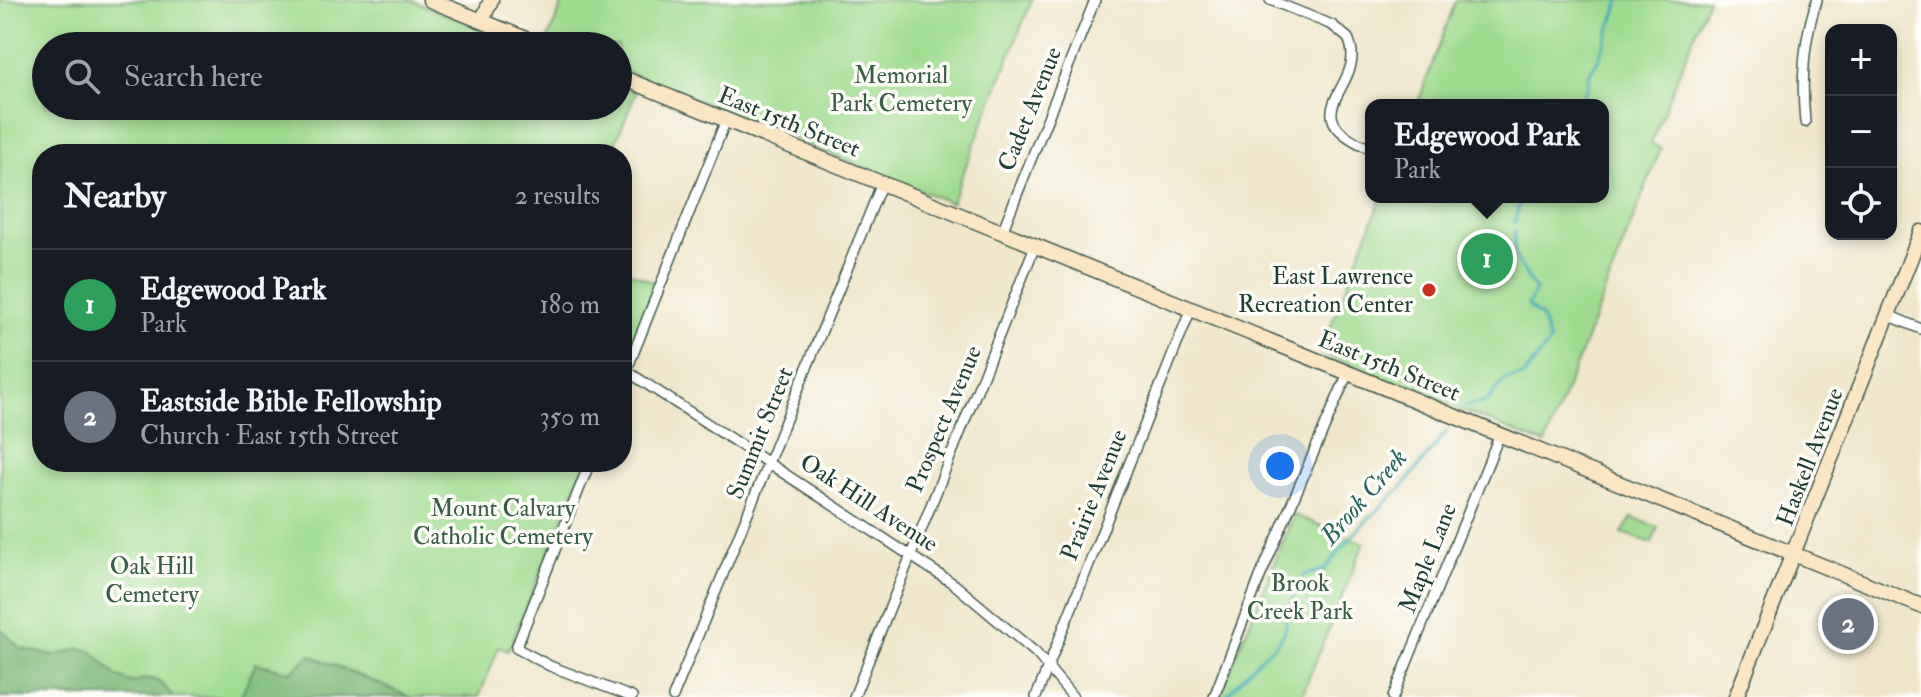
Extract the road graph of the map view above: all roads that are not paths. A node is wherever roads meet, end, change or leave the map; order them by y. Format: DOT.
graph roads {
  1 [pos="430,0"];
  2 [pos="491,0"];
  3 [pos="1095,0"];
  4 [pos="1270,0"];
  5 [pos="1817,0"];
  6 [pos="482,21"];
  7 [pos="509,32"];
  8 [pos="632,82"];
  9 [pos="726,120"];
  10 [pos="1805,122"];
  11 [pos="1365,146"];
  12 [pos="882,183"];
  13 [pos="1002,232"];
  14 [pos="1921,232"];
  15 [pos="1035,246"];
  16 [pos="1191,309"];
  17 [pos="1888,315"];
  18 [pos="1921,329"];
  19 [pos="632,349"];
  20 [pos="1348,373"];
  21 [pos="632,374"];
  22 [pos="1500,434"];
  23 [pos="769,462"];
  24 [pos="586,472"];
  25 [pos="911,554"];
  26 [pos="1795,554"];
  27 [pos="1921,606"];
  28 [pos="1048,665"];
  29 [pos="632,697"];
  30 [pos="673,697"];
  31 [pos="854,697"];
  32 [pos="1036,697"];
  33 [pos="1073,697"];
  34 [pos="1214,697"];
  35 [pos="1393,697"];
  36 [pos="1736,697"];
  1 -- 6 [label="main road"];
  2 -- 6 [label="main road"];
  3 -- 13 [label="street, Cadet Avenue"];
  4 -- 11 [label="street"];
  5 -- 10 [label="street"];
  6 -- 7 [label="main road"];
  8 -- 9 [label="main road, East 15th Street"];
  9 -- 12 [label="main road, East 15th Street"];
  9 -- 19 [label="street"];
  12 -- 13 [label="main road, East 15th Street"];
  12 -- 23 [label="street, Summit Street"];
  13 -- 15 [label="main road, East 15th Street"];
  14 -- 17 [label="main road, Haskell Avenue"];
  15 -- 16 [label="main road, East 15th Street"];
  15 -- 25 [label="street, Prospect Avenue"];
  16 -- 20 [label="main road, East 15th Street"];
  16 -- 28 [label="street, Prairie Avenue"];
  17 -- 18 [label="street"];
  17 -- 26 [label="main road, Haskell Avenue"];
  20 -- 22 [label="main road, East 15th Street"];
  20 -- 34 [label="street"];
  21 -- 23 [label="street, Oak Hill Avenue"];
  22 -- 26 [label="main road, East 15th Street"];
  22 -- 35 [label="street, Maple Lane"];
  23 -- 25 [label="street, Oak Hill Avenue"];
  23 -- 30 [label="street, Summit Street"];
  24 -- 29 [label="street"];
  25 -- 28 [label="street, Oak Hill Avenue"];
  25 -- 31 [label="street, Prospect Avenue"];
  26 -- 27 [label="main road, East 15th Street"];
  26 -- 36 [label="main road, Haskell Avenue"];
  28 -- 32 [label="street, Prairie Avenue"];
  28 -- 33 [label="street, Oak Hill Avenue"];
}
